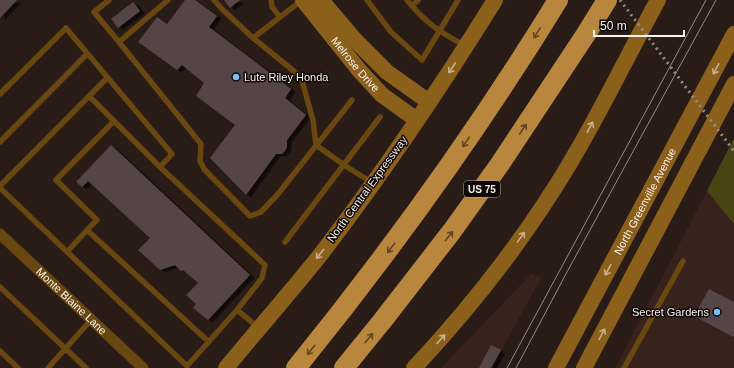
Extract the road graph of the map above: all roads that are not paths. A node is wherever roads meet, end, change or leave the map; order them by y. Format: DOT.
graph roads {
  1 [pos="110,0"];
  2 [pos="168,0"];
  3 [pos="214,0"];
  4 [pos="271,0"];
  5 [pos="303,0"];
  6 [pos="321,0"];
  7 [pos="367,0"];
  8 [pos="407,0"];
  9 [pos="418,0"];
  10 [pos="458,0"];
  11 [pos="495,0"];
  12 [pos="558,0"];
  13 [pos="607,0"];
  14 [pos="658,0"];
  15 [pos="412,6"];
  16 [pos="280,17"];
  17 [pos="439,32"];
  18 [pos="734,34"];
  19 [pos="253,38"];
  20 [pos="119,42"];
  21 [pos="466,46"];
  22 [pos="87,54"];
  23 [pos="107,78"];
  24 [pos="734,84"];
  25 [pos="0,94"];
  26 [pos="89,96"];
  27 [pos="352,100"];
  28 [pos="429,102"];
  29 [pos="380,117"];
  30 [pos="114,120"];
  31 [pos="417,120"];
  32 [pos="0,142"];
  33 [pos="316,145"];
  34 [pos="344,165"];
  35 [pos="160,167"];
  36 [pos="373,183"];
  37 [pos="0,187"];
  38 [pos="87,230"];
  39 [pos="0,234"];
  40 [pos="285,242"];
  41 [pos="66,252"];
  42 [pos="683,261"];
  43 [pos="0,286"];
  44 [pos="236,310"];
  45 [pos="91,320"];
  46 [pos="259,328"];
  47 [pos="209,342"];
  48 [pos="65,348"];
  49 [pos="0,351"];
  50 [pos="18,368"];
  51 [pos="48,368"];
  52 [pos="86,368"];
  53 [pos="143,368"];
  54 [pos="226,368"];
  55 [pos="296,368"];
  56 [pos="344,368"];
  57 [pos="414,368"];
  58 [pos="556,368"];
  59 [pos="584,368"];
  60 [pos="624,368"];
  1 -- 20 [label="lane"];
  2 -- 20 [label="lane"];
  3 -- 19 [label="lane"];
  4 -- 16 [label="lane"];
  5 -- 16 [label="lane"];
  5 -- 31 [label="main road, Melrose Drive"];
  6 -- 28 [label="main road, Melrose Drive"];
  7 -- 17 [label="lane"];
  8 -- 15 [label="lane"];
  9 -- 15 [label="lane"];
  10 -- 17 [label="lane"];
  11 -- 21 [label="main road, North Central Expressway"];
  12 -- 55 [label="highway, one-way"];
  56 -- 13 [label="highway, US 75, one-way"];
  57 -- 14 [label="main road, one-way"];
  15 -- 17 [label="lane"];
  16 -- 19 [label="lane"];
  17 -- 21 [label="lane"];
  18 -- 58 [label="main road, North Greenville Avenue, one-way"];
  19 -- 33 [label="lane"];
  20 -- 33 [label="lane"];
  21 -- 28 [label="main road, North Central Expressway, one-way"];
  22 -- 23 [label="lane"];
  22 -- 25 [label="lane"];
  22 -- 32 [label="lane"];
  23 -- 26 [label="lane"];
  23 -- 35 [label="lane"];
  59 -- 24 [label="main road, one-way"];
  26 -- 30 [label="lane"];
  26 -- 37 [label="lane"];
  27 -- 33 [label="lane"];
  28 -- 31 [label="main road, North Central Expressway"];
  29 -- 34 [label="lane"];
  30 -- 35 [label="lane"];
  30 -- 38 [label="lane"];
  31 -- 36 [label="main road, North Central Expressway"];
  33 -- 34 [label="lane"];
  34 -- 36 [label="lane"];
  34 -- 40 [label="lane"];
  35 -- 44 [label="lane"];
  36 -- 46 [label="main road, North Central Expressway, one-way"];
  37 -- 41 [label="lane"];
  38 -- 41 [label="lane"];
  38 -- 47 [label="lane"];
  39 -- 45 [label="street, Monte Blaine Lane"];
  41 -- 47 [label="lane"];
  42 -- 60 [label="lane"];
  43 -- 48 [label="lane"];
  44 -- 46 [label="lane"];
  44 -- 47 [label="lane"];
  45 -- 48 [label="lane"];
  45 -- 53 [label="street, Monte Blaine Lane"];
  46 -- 54 [label="main road, North Central Expressway"];
  48 -- 51 [label="lane"];
  48 -- 52 [label="lane"];
  49 -- 50 [label="lane"];
}
